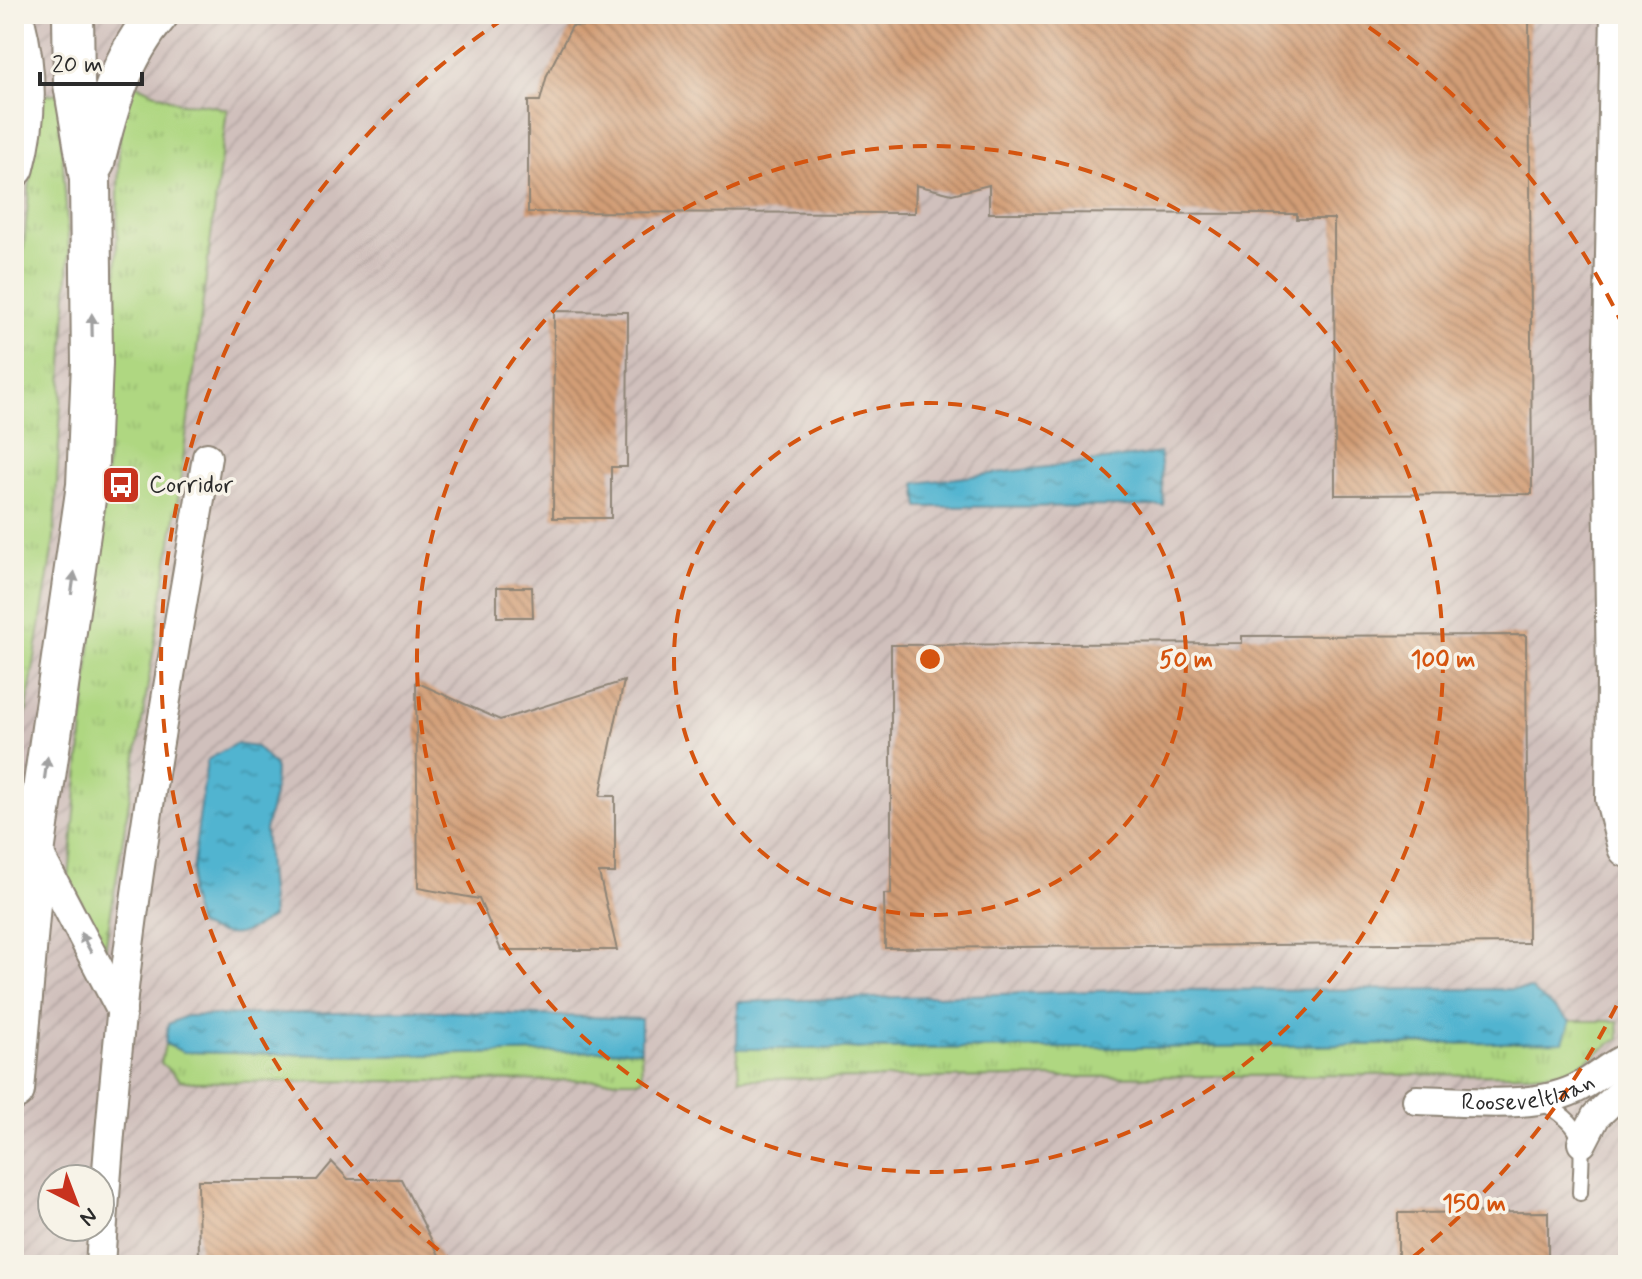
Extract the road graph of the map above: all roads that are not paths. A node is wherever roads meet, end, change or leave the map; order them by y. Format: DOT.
graph roads {
  1 [pos="73,14"];
  2 [pos="158,14"];
  3 [pos="1621,14"];
  4 [pos="14,21"];
  5 [pos="14,167"];
  6 [pos="90,179"];
  7 [pos="207,457"];
  8 [pos="1623,683"];
  9 [pos="35,846"];
  10 [pos="1628,847"];
  11 [pos="122,1012"];
  12 [pos="1628,1057"];
  13 [pos="1628,1086"];
  14 [pos="14,1090"];
  15 [pos="1417,1100"];
  16 [pos="1540,1101"];
  17 [pos="1582,1143"];
  18 [pos="1580,1193"];
  19 [pos="100,1265"];
  1 -- 6 [label="main road"];
  2 -- 6 [label="main road"];
  3 -- 8 [label="main road"];
  4 -- 5 [label="main road"];
  9 -- 6 [label="main road, one-way"];
  7 -- 11 [label="street"];
  8 -- 10 [label="main road"];
  11 -- 9 [label="street, one-way"];
  9 -- 14 [label="main road"];
  11 -- 19 [label="street"];
  12 -- 16 [label="street, Rooseveltlaan"];
  13 -- 17 [label="street, Rooseveltlaan"];
  15 -- 16 [label="street, Rooseveltlaan"];
  16 -- 17 [label="lane"];
  17 -- 18 [label="lane"];
}
